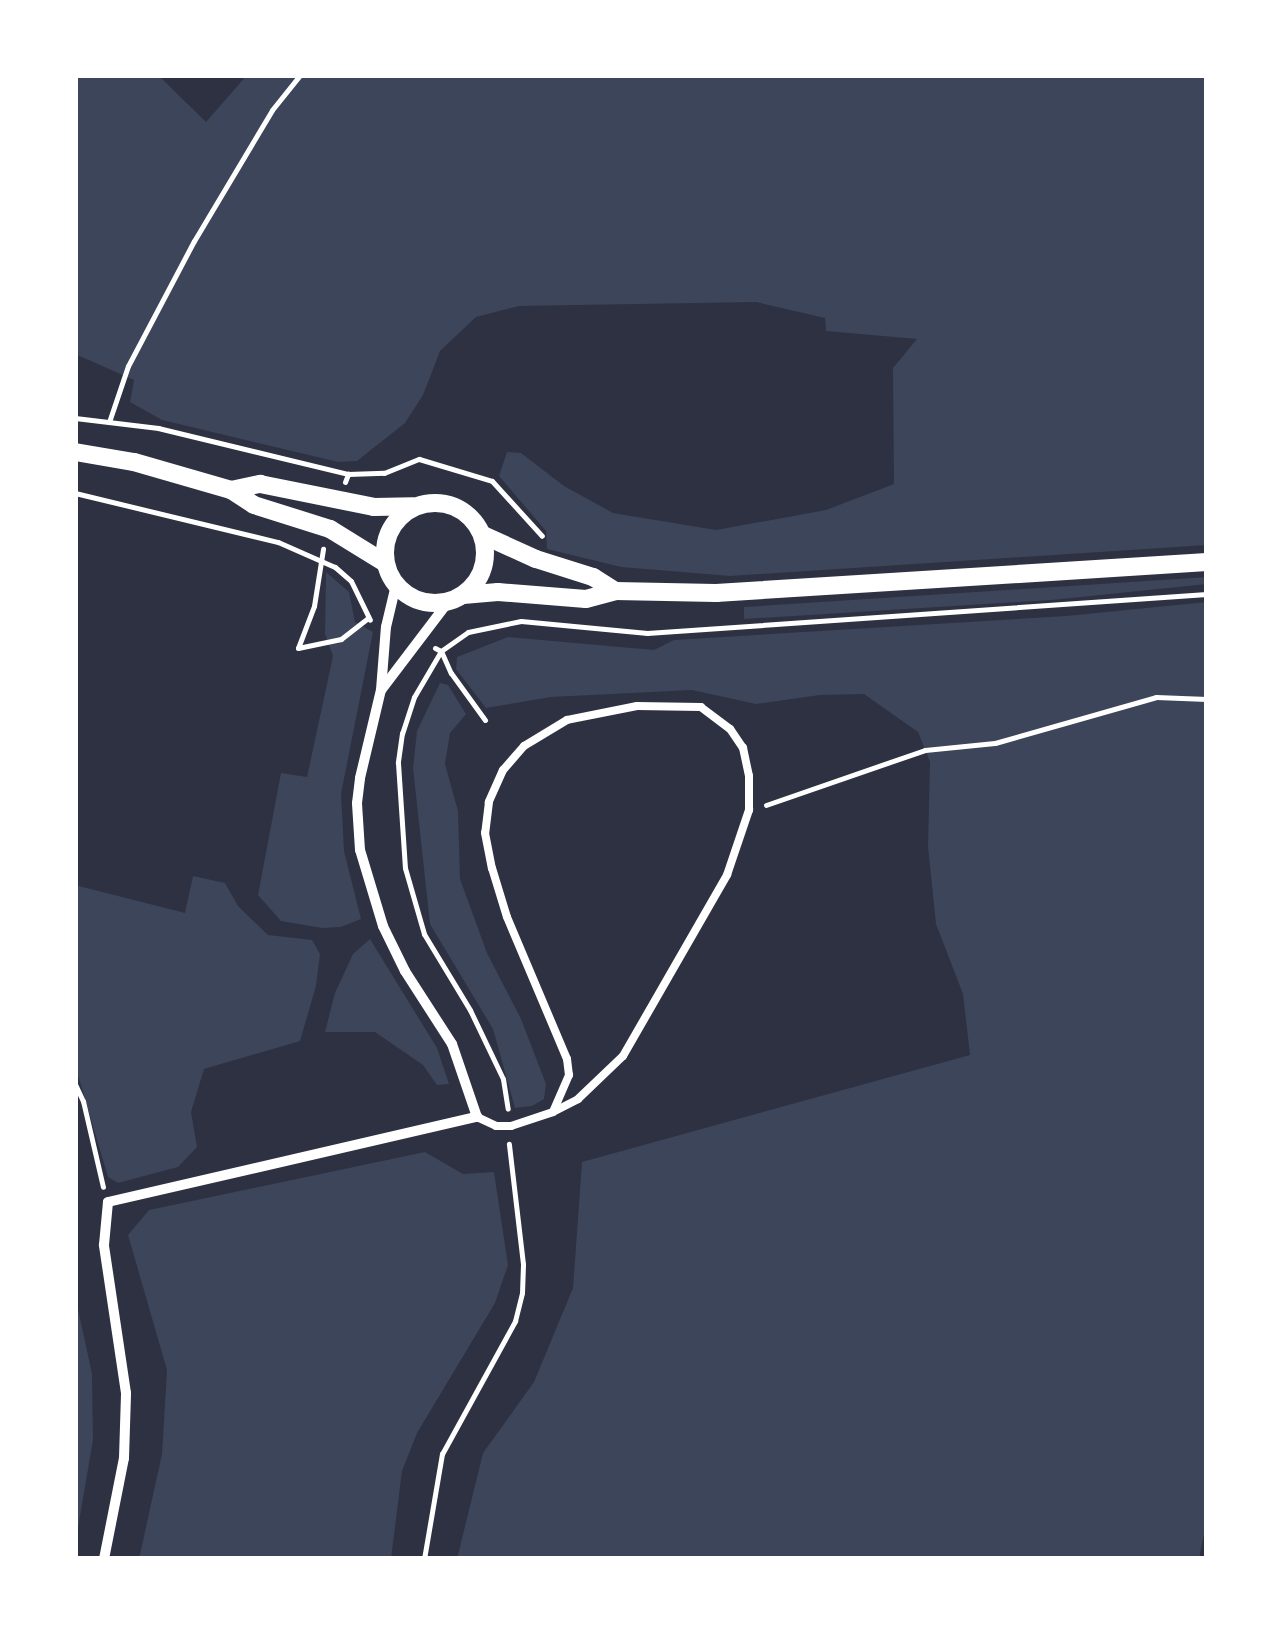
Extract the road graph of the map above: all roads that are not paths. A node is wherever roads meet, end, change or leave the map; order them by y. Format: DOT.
graph roads {
  1 [pos="75,452"];
  2 [pos="231,490"];
  3 [pos="416,506"];
  4 [pos="483,534"];
  5 [pos="1207,562"];
  6 [pos="385,563"];
  7 [pos="396,585"];
  8 [pos="615,591"];
  9 [pos="456,598"];
  10 [pos="381,690"];
  11 [pos="553,1112"];
  12 [pos="476,1117"];
  13 [pos="104,1559"];
  1 -- 2 [label="street"];
  2 -- 3 [label="street"];
  2 -- 6 [label="street"];
  3 -- 4 [label="street"];
  3 -- 6 [label="street"];
  4 -- 8 [label="street"];
  4 -- 9 [label="street"];
  5 -- 8 [label="street"];
  6 -- 7 [label="street"];
  7 -- 9 [label="street"];
  7 -- 10 [label="street"];
  8 -- 9 [label="street"];
  9 -- 10 [label="street"];
  10 -- 12 [label="street"];
  11 -- 11 [label="lane"];
  11 -- 12 [label="lane"];
  12 -- 13 [label="street"];
}
